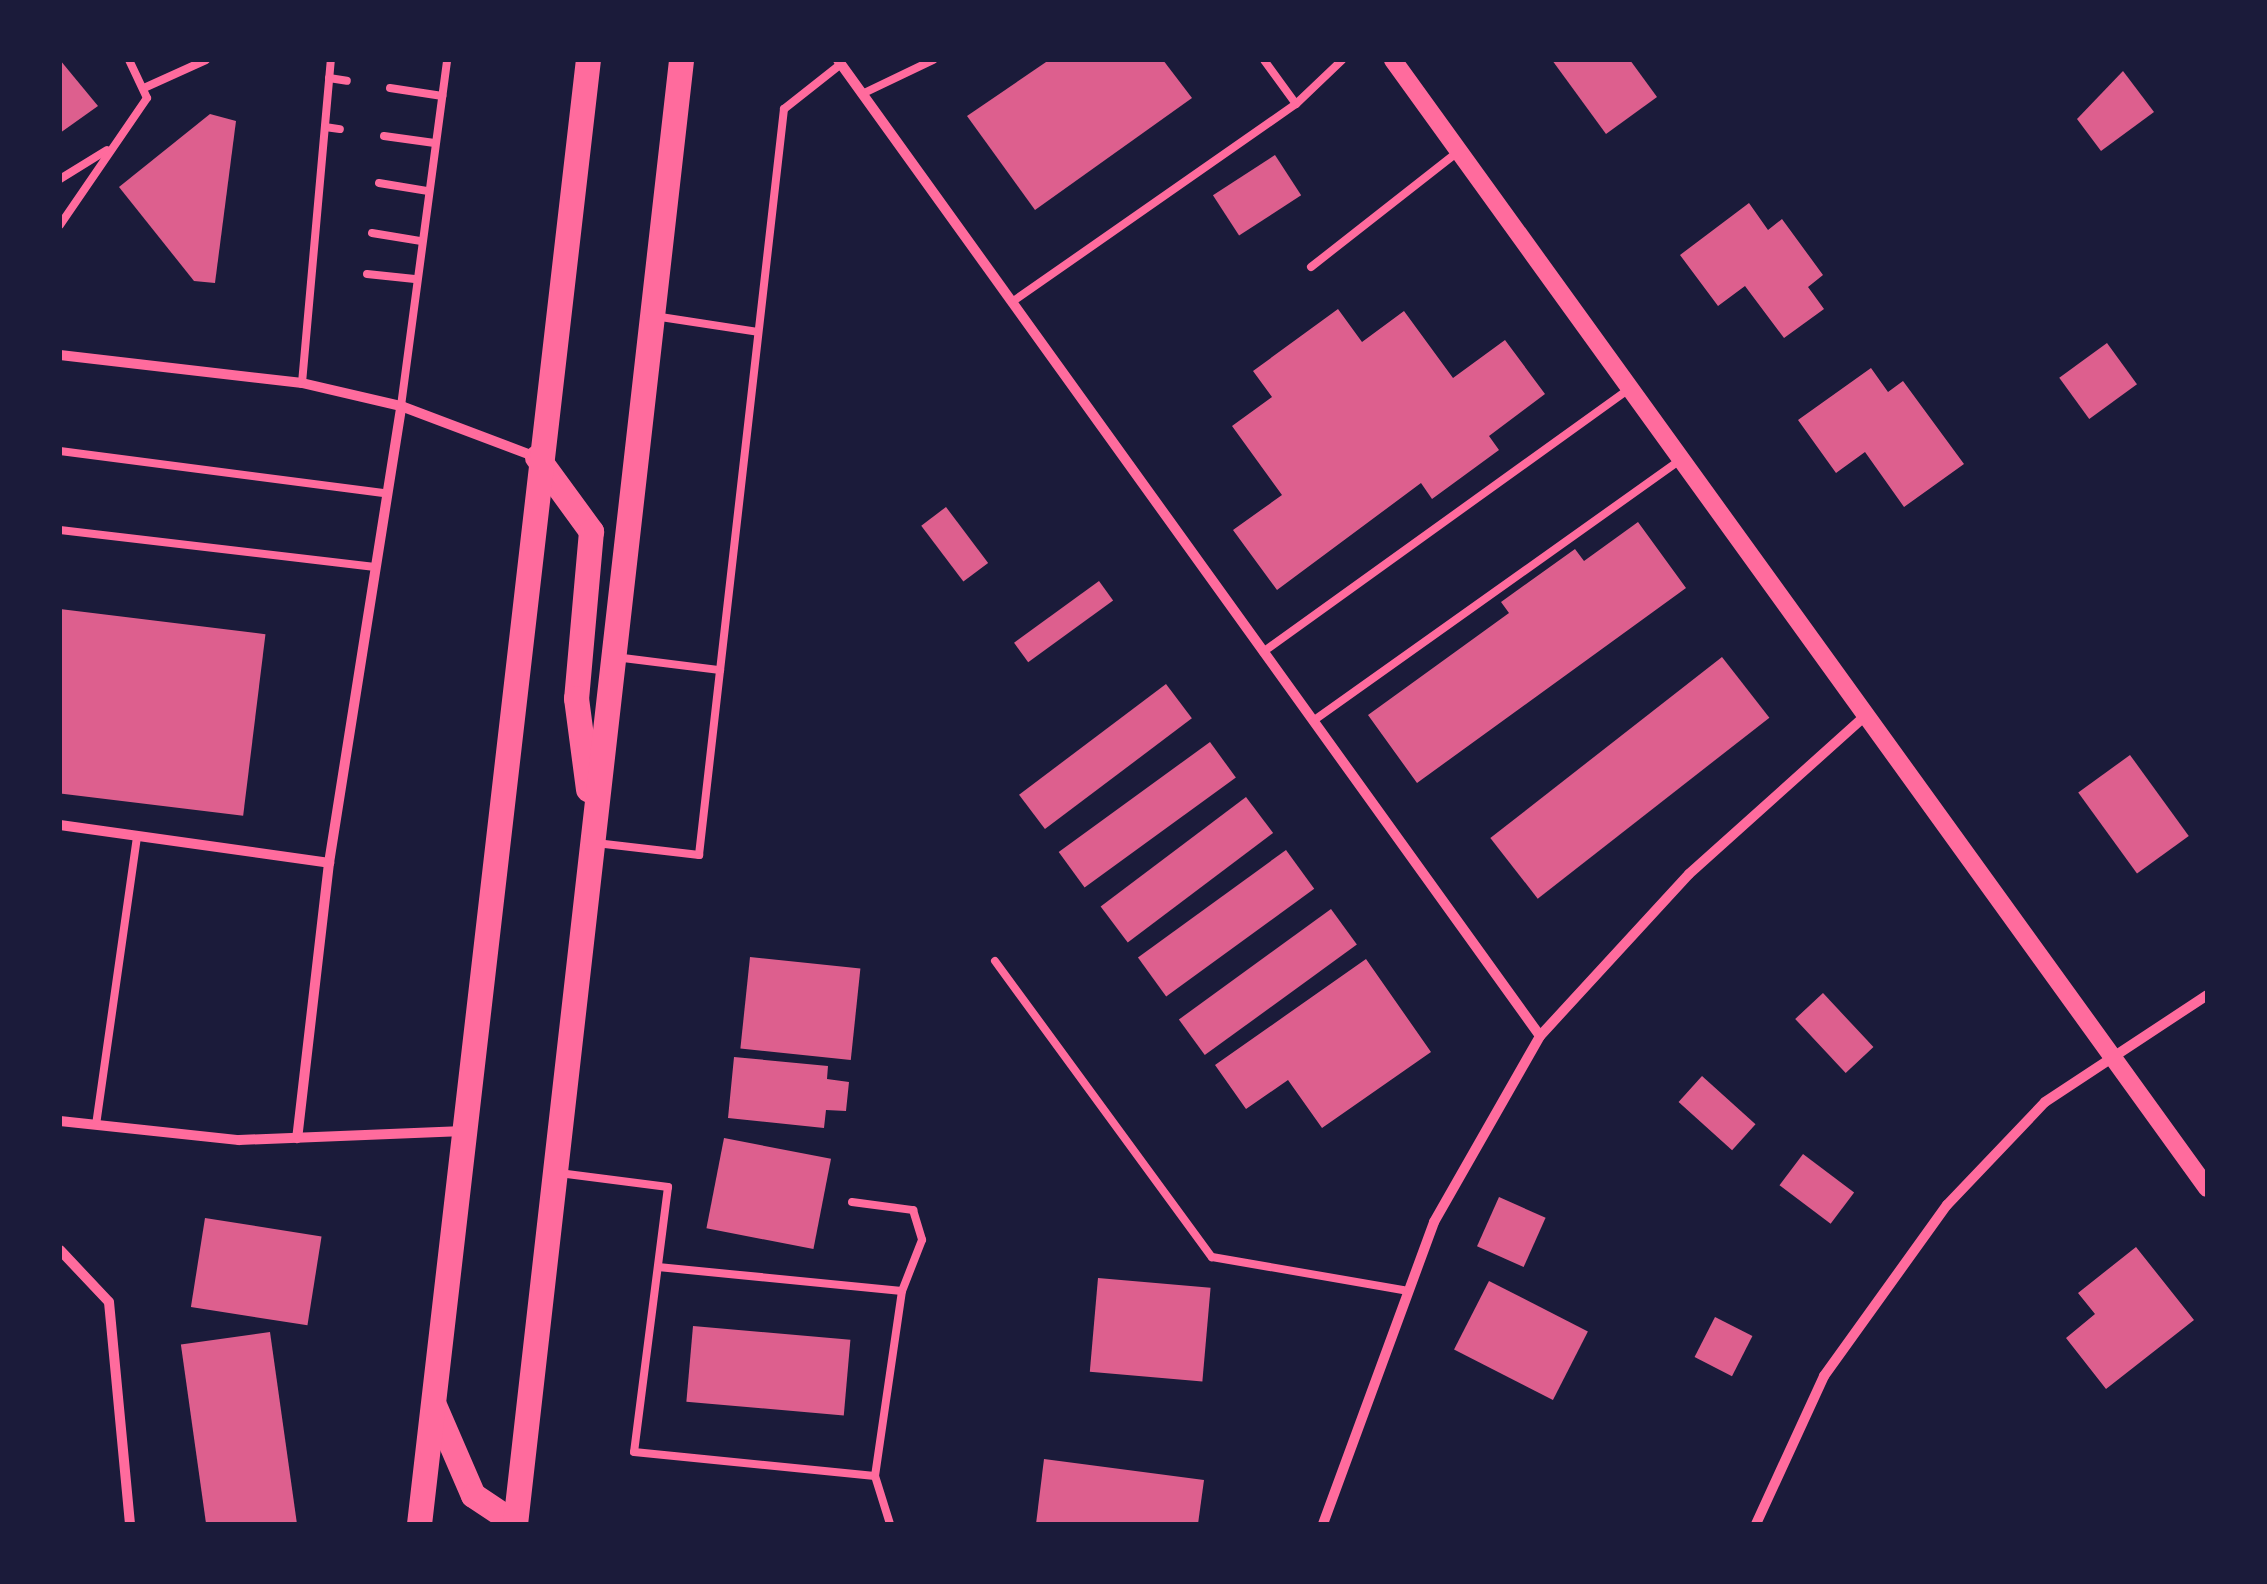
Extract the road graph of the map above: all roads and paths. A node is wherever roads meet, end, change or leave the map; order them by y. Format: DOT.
graph roads {
  1 [pos="129,60"];
  2 [pos="206,60"];
  3 [pos="331,60"];
  4 [pos="447,60"];
  5 [pos="588,60"];
  6 [pos="681,60"];
  7 [pos="1264,60"];
  8 [pos="1342,60"];
  9 [pos="1393,60"];
  10 [pos="928,61"];
  11 [pos="839,62"];
  12 [pos="329,78"];
  13 [pos="347,81"];
  14 [pos="144,88"];
  15 [pos="390,88"];
  16 [pos="862,94"];
  17 [pos="442,96"];
  18 [pos="1296,104"];
  19 [pos="325,127"];
  20 [pos="340,129"];
  21 [pos="384,136"];
  22 [pos="435,144"];
  23 [pos="112,147"];
  24 [pos="1459,151"];
  25 [pos="320,175"];
  26 [pos="334,177"];
  27 [pos="60,180"];
  28 [pos="379,182"];
  29 [pos="428,191"];
  30 [pos="316,223"];
  31 [pos="60,225"];
  32 [pos="328,226"];
  33 [pos="372,232"];
  34 [pos="421,241"];
  35 [pos="312,267"];
  36 [pos="1310,267"];
  37 [pos="323,268"];
  38 [pos="367,274"];
  39 [pos="416,278"];
  40 [pos="1012,302"];
  41 [pos="652,315"];
  42 [pos="758,332"];
  43 [pos="60,355"];
  44 [pos="302,383"];
  45 [pos="1630,388"];
  46 [pos="400,406"];
  47 [pos="60,451"];
  48 [pos="537,457"];
  49 [pos="1682,459"];
  50 [pos="383,493"];
  51 [pos="60,530"];
  52 [pos="373,567"];
  53 [pos="1263,652"];
  54 [pos="613,656"];
  55 [pos="720,670"];
  56 [pos="1866,715"];
  57 [pos="1313,721"];
  58 [pos="60,824"];
  59 [pos="138,836"];
  60 [pos="592,836"];
  61 [pos="329,864"];
  62 [pos="995,960"];
  63 [pos="2207,996"];
  64 [pos="1540,1036"];
  65 [pos="2112,1056"];
  66 [pos="60,1121"];
  67 [pos="96,1125"];
  68 [pos="465,1130"];
  69 [pos="297,1138"];
  70 [pos="554,1173"];
  71 [pos="2207,1188"];
  72 [pos="852,1202"];
  73 [pos="60,1250"];
  74 [pos="658,1268"];
  75 [pos="902,1290"];
  76 [pos="1404,1290"];
  77 [pos="432,1400"];
  78 [pos="876,1476"];
  79 [pos="130,1524"];
  80 [pos="418,1524"];
  81 [pos="515,1524"];
  82 [pos="522,1524"];
  83 [pos="890,1524"];
  84 [pos="1322,1524"];
  85 [pos="1756,1524"];
  1 -- 14 [label="lane"];
  2 -- 14 [label="lane"];
  3 -- 12 [label="lane"];
  4 -- 17 [label="lane"];
  5 -- 48 [label="main road"];
  6 -- 41 [label="main road"];
  7 -- 18 [label="lane"];
  8 -- 18 [label="lane"];
  9 -- 24 [label="street"];
  10 -- 16 [label="lane"];
  11 -- 16 [label="street"];
  11 -- 42 [label="lane"];
  12 -- 13 [label="lane"];
  12 -- 19 [label="lane"];
  14 -- 23 [label="lane"];
  15 -- 17 [label="lane"];
  16 -- 40 [label="street"];
  17 -- 22 [label="lane"];
  18 -- 40 [label="lane"];
  19 -- 20 [label="lane"];
  19 -- 25 [label="lane"];
  21 -- 22 [label="lane"];
  22 -- 29 [label="lane"];
  23 -- 27 [label="lane"];
  23 -- 31 [label="lane"];
  24 -- 36 [label="lane"];
  24 -- 45 [label="street"];
  25 -- 26 [label="lane"];
  25 -- 30 [label="lane"];
  28 -- 29 [label="lane"];
  29 -- 34 [label="lane"];
  30 -- 32 [label="lane"];
  30 -- 35 [label="lane"];
  33 -- 34 [label="lane"];
  34 -- 39 [label="lane"];
  35 -- 37 [label="lane"];
  35 -- 44 [label="lane"];
  38 -- 39 [label="lane"];
  39 -- 46 [label="lane"];
  40 -- 53 [label="street"];
  41 -- 42 [label="lane"];
  41 -- 54 [label="main road"];
  42 -- 55 [label="lane"];
  43 -- 44 [label="street"];
  44 -- 46 [label="street"];
  45 -- 49 [label="street"];
  45 -- 53 [label="lane"];
  46 -- 48 [label="street"];
  46 -- 50 [label="street"];
  47 -- 50 [label="lane"];
  48 -- 60 [label="main road"];
  48 -- 68 [label="main road"];
  49 -- 56 [label="street"];
  49 -- 57 [label="lane"];
  50 -- 52 [label="street"];
  51 -- 52 [label="lane"];
  52 -- 61 [label="street"];
  53 -- 57 [label="street"];
  54 -- 55 [label="lane"];
  54 -- 60 [label="main road"];
  55 -- 60 [label="lane"];
  56 -- 64 [label="street"];
  56 -- 65 [label="street"];
  57 -- 64 [label="street"];
  58 -- 59 [label="street"];
  59 -- 61 [label="street"];
  59 -- 67 [label="lane"];
  60 -- 70 [label="main road"];
  61 -- 69 [label="street"];
  62 -- 76 [label="lane"];
  63 -- 65 [label="street"];
  64 -- 76 [label="street"];
  65 -- 71 [label="street"];
  65 -- 85 [label="street"];
  66 -- 67 [label="street"];
  67 -- 69 [label="street"];
  68 -- 69 [label="street"];
  68 -- 77 [label="main road"];
  70 -- 74 [label="lane"];
  70 -- 81 [label="main road"];
  72 -- 75 [label="lane"];
  73 -- 79 [label="street"];
  74 -- 75 [label="lane"];
  74 -- 78 [label="lane"];
  75 -- 78 [label="lane"];
  76 -- 84 [label="street"];
  77 -- 80 [label="main road"];
  77 -- 81 [label="main road"];
  78 -- 83 [label="lane"];
  81 -- 82 [label="street"];
}
